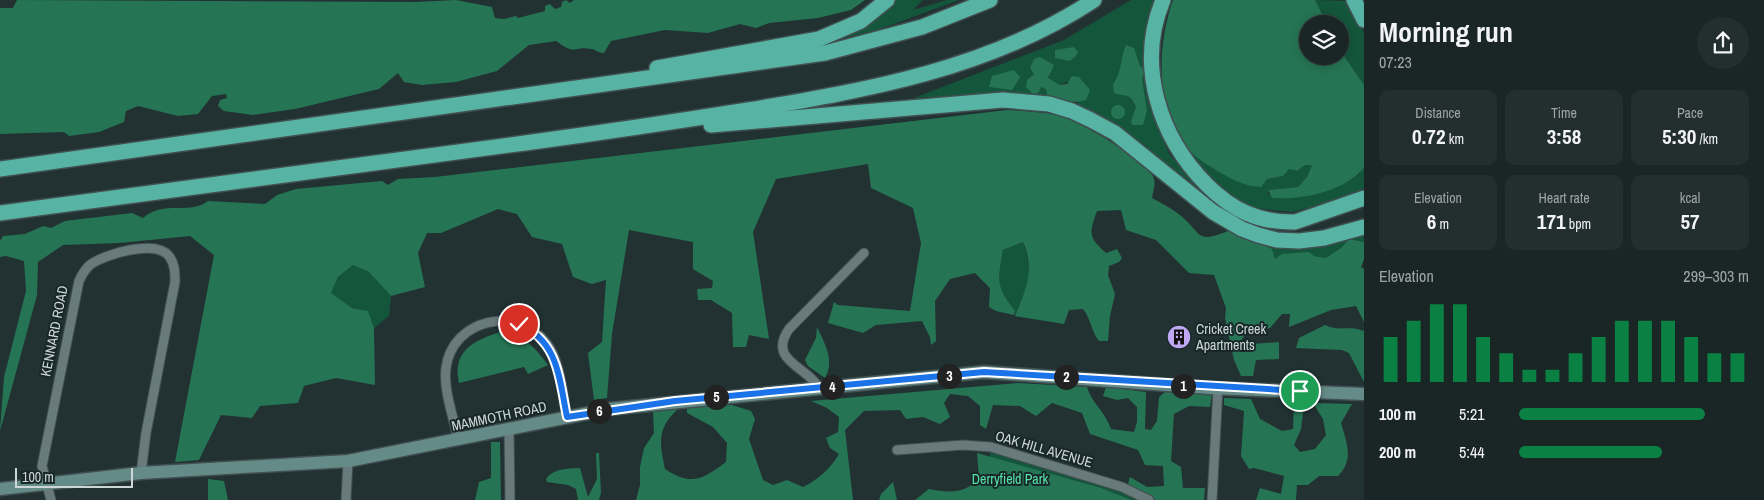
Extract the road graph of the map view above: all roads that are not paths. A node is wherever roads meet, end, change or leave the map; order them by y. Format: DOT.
graph roads {
  1 [pos="887,0"];
  2 [pos="990,0"];
  3 [pos="1094,0"];
  4 [pos="1163,0"];
  5 [pos="1354,0"];
  6 [pos="1359,0"];
  7 [pos="1364,8"];
  8 [pos="1364,20"];
  9 [pos="590,86"];
  10 [pos="627,130"];
  11 [pos="0,169"];
  12 [pos="1364,198"];
  13 [pos="1364,210"];
  14 [pos="0,213"];
  15 [pos="1295,222"];
  16 [pos="1364,226"];
  17 [pos="864,253"];
  18 [pos="819,388"];
  19 [pos="1218,388"];
  20 [pos="1364,394"];
  21 [pos="567,417"];
  22 [pos="509,428"];
  23 [pos="458,439"];
  24 [pos="897,450"];
  25 [pos="348,461"];
  26 [pos="141,472"];
  27 [pos="46,484"];
  28 [pos="0,489"];
  29 [pos="51,500"];
  30 [pos="346,500"];
  31 [pos="510,500"];
  32 [pos="1149,500"];
  33 [pos="1212,500"];
  1 -- 9 [label="highway"];
  2 -- 9 [label="highway"];
  3 -- 10 [label="highway"];
  4 -- 15 [label="highway"];
  5 -- 8 [label="highway"];
  6 -- 7 [label="main road"];
  9 -- 11 [label="highway"];
  10 -- 14 [label="highway"];
  10 -- 16 [label="highway"];
  12 -- 15 [label="highway"];
  13 -- 15 [label="highway"];
  17 -- 18 [label="street"];
  18 -- 19 [label="main road, MAMMOTH ROAD"];
  18 -- 21 [label="main road, MAMMOTH ROAD"];
  19 -- 20 [label="main road, MAMMOTH ROAD"];
  19 -- 33 [label="street"];
  21 -- 22 [label="main road, MAMMOTH ROAD"];
  21 -- 23 [label="street"];
  22 -- 23 [label="main road, MAMMOTH ROAD"];
  22 -- 31 [label="street"];
  23 -- 25 [label="main road, MAMMOTH ROAD"];
  24 -- 32 [label="street, OAK HILL AVENUE"];
  25 -- 26 [label="main road, MAMMOTH ROAD"];
  25 -- 30 [label="street"];
  26 -- 27 [label="main road, MAMMOTH ROAD"];
  26 -- 27 [label="street, KENNARD ROAD"];
  27 -- 28 [label="main road, MAMMOTH ROAD"];
  27 -- 29 [label="street, KENNARD ROAD"];
}
